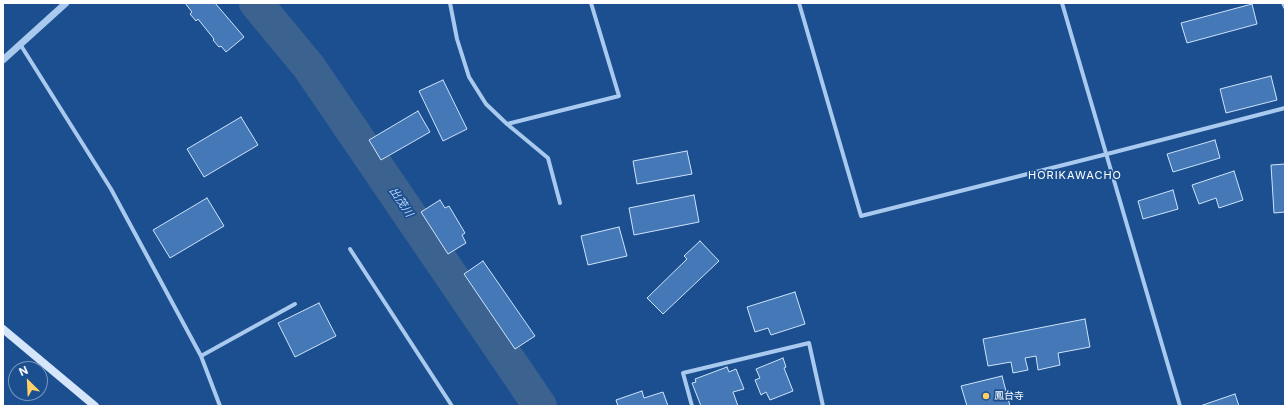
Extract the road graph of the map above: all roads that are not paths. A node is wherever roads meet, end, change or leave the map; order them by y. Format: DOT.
graph roads {
  1 [pos="66,3"];
  2 [pos="450,3"];
  3 [pos="591,3"];
  4 [pos="799,3"];
  5 [pos="1062,3"];
  6 [pos="1283,3"];
  7 [pos="1285,7"];
  8 [pos="20,44"];
  9 [pos="3,60"];
  10 [pos="1285,108"];
  11 [pos="507,124"];
  12 [pos="1107,154"];
  13 [pos="560,203"];
  14 [pos="350,249"];
  15 [pos="295,304"];
  16 [pos="3,329"];
  17 [pos="201,356"];
  18 [pos="95,406"];
  19 [pos="220,406"];
  20 [pos="452,406"];
  21 [pos="692,406"];
  22 [pos="823,406"];
  23 [pos="1180,406"];
  1 -- 8 [label="street"];
  2 -- 11 [label="street"];
  3 -- 11 [label="street"];
  4 -- 12 [label="street"];
  5 -- 12 [label="street"];
  6 -- 7 [label="street"];
  8 -- 9 [label="street"];
  8 -- 17 [label="street"];
  10 -- 12 [label="street"];
  11 -- 13 [label="street"];
  12 -- 23 [label="street"];
  14 -- 20 [label="street"];
  15 -- 17 [label="street"];
  16 -- 18 [label="main road"];
  17 -- 19 [label="street"];
  21 -- 22 [label="street"];
}
